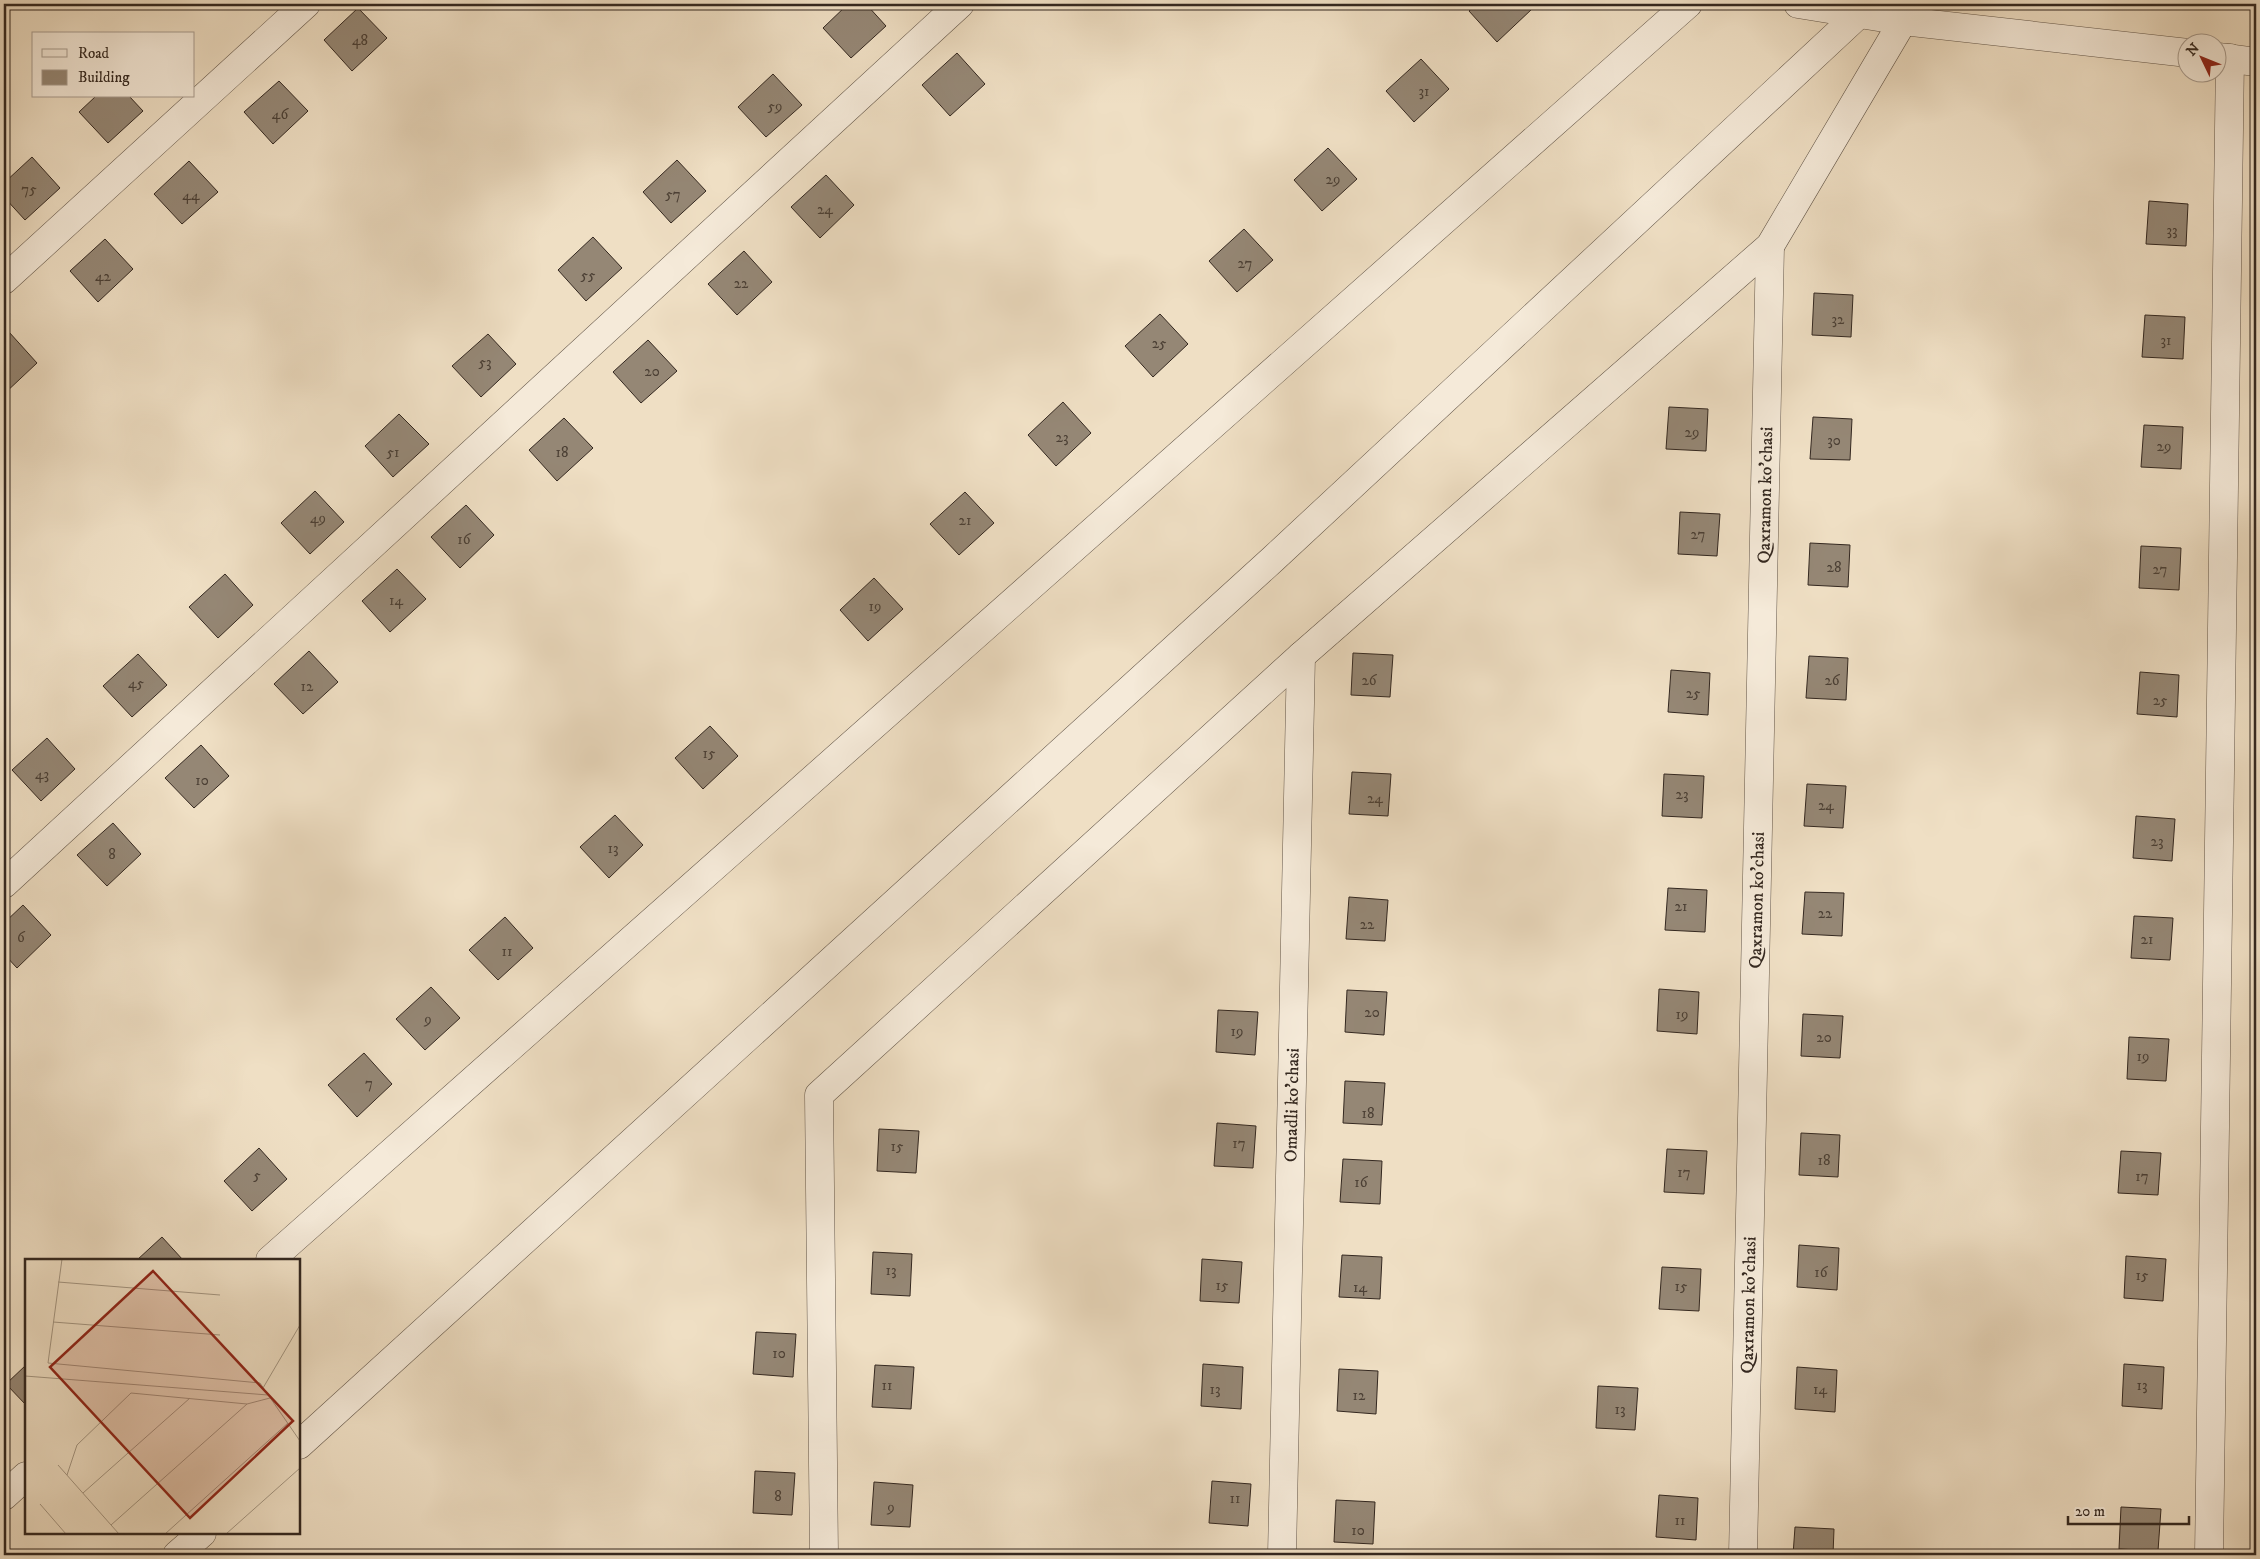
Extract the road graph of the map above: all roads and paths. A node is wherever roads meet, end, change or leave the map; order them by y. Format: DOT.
graph roads {
  1 [pos="306,4"];
  2 [pos="960,4"];
  3 [pos="1688,4"];
  4 [pos="1798,4"];
  5 [pos="1859,14"];
  6 [pos="1903,21"];
  7 [pos="2178,52"];
  8 [pos="2235,59"];
  9 [pos="1770,246"];
  10 [pos="4,280"];
  11 [pos="1301,656"];
  12 [pos="4,884"];
  13 [pos="271,1259"];
  14 [pos="300,1444"];
  15 [pos="25,1477"];
  16 [pos="4,1496"];
  17 [pos="201,1534"];
  18 [pos="177,1555"];
  19 [pos="824,1555"];
  20 [pos="1282,1555"];
  21 [pos="1743,1555"];
  22 [pos="2209,1555"];
  1 -- 10 [label="street"];
  2 -- 12 [label="street"];
  3 -- 13 [label="street"];
  4 -- 5 [label="street"];
  5 -- 6 [label="street"];
  5 -- 14 [label="street"];
  6 -- 7 [label="street"];
  6 -- 9 [label="street"];
  8 -- 22 [label="street"];
  9 -- 11 [label="street"];
  9 -- 21 [label="street, Qaxramon ko'chasi"];
  11 -- 19 [label="street"];
  11 -- 20 [label="street, Omadli ko'chasi"];
  15 -- 16 [label="street"];
  17 -- 18 [label="street"];
}
